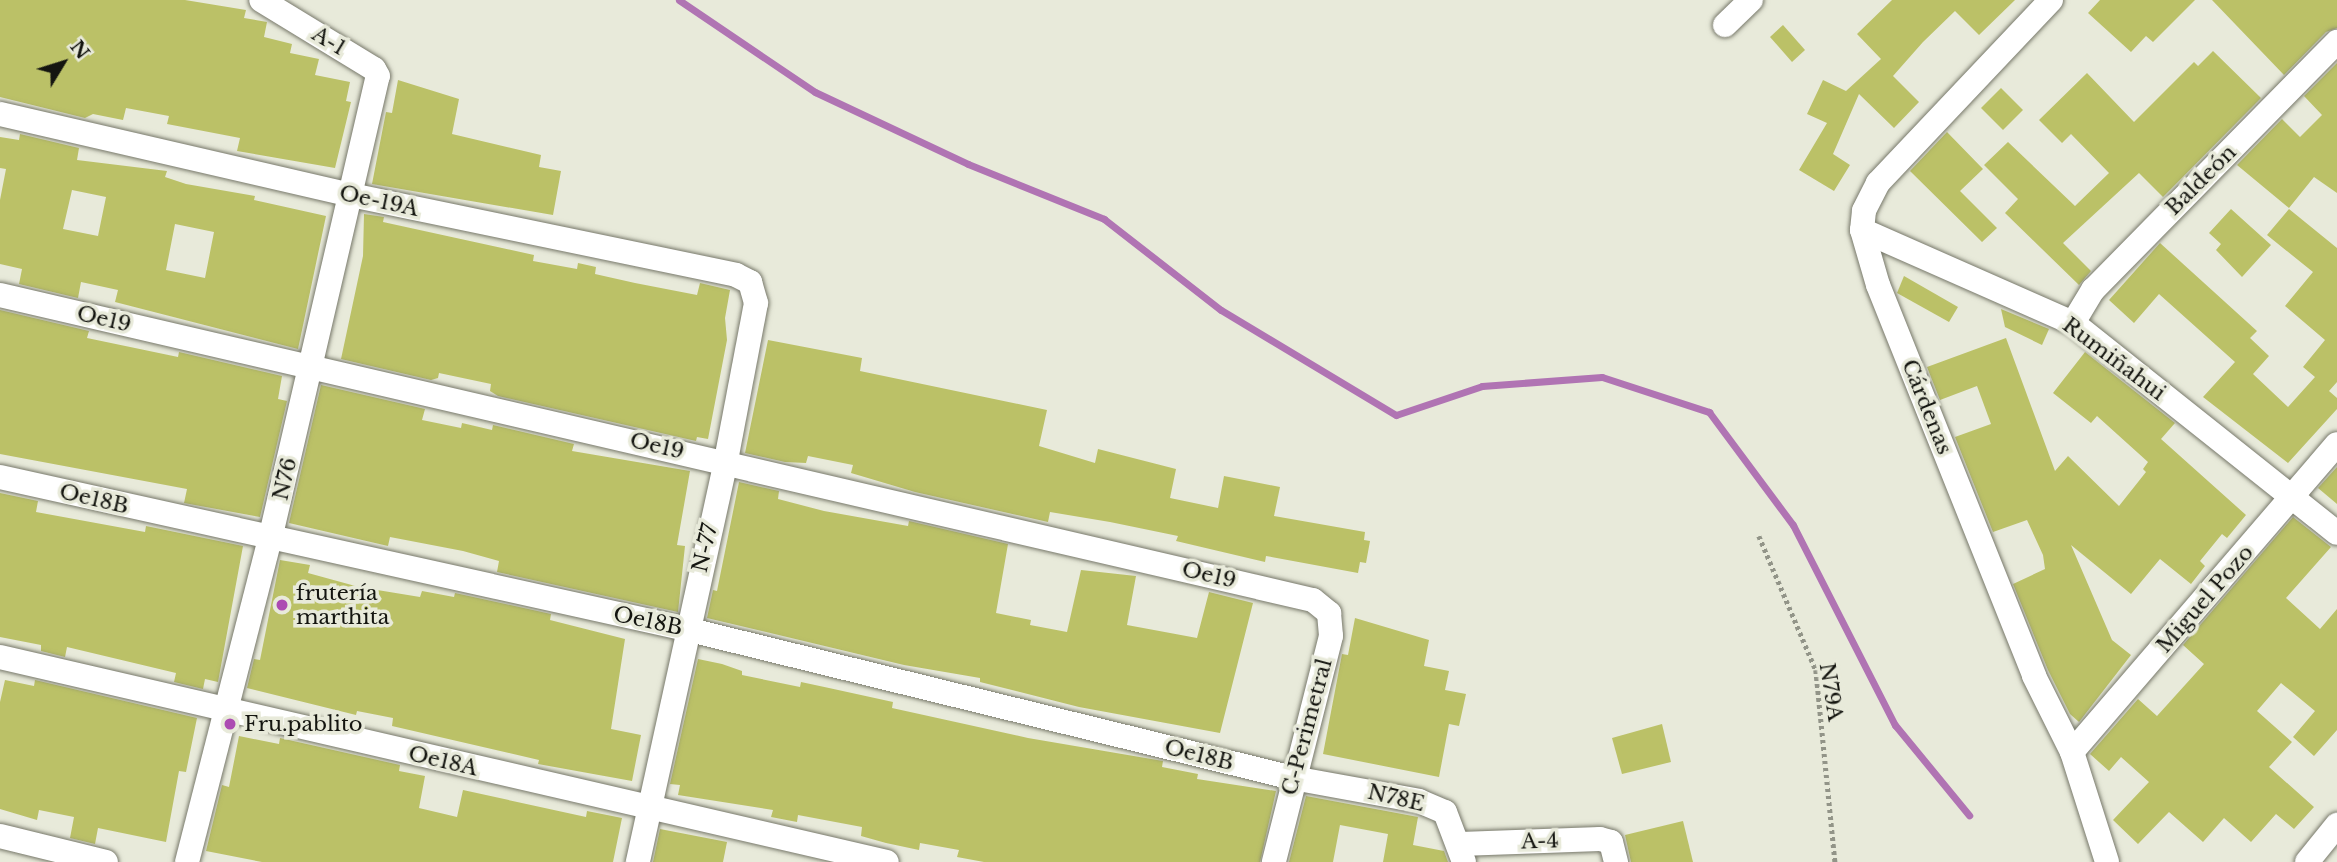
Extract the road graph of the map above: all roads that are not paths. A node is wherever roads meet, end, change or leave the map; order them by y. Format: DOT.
graph roads {
  1 [pos="261,0"];
  2 [pos="1751,0"];
  3 [pos="2051,0"];
  4 [pos="1725,25"];
  5 [pos="2337,41"];
  6 [pos="374,94"];
  7 [pos="0,114"];
  8 [pos="351,195"];
  9 [pos="1862,230"];
  10 [pos="754,288"];
  11 [pos="0,295"];
  12 [pos="2073,323"];
  13 [pos="312,367"];
  14 [pos="2337,444"];
  15 [pos="726,461"];
  16 [pos="0,477"];
  17 [pos="2292,498"];
  18 [pos="2337,533"];
  19 [pos="270,539"];
  20 [pos="1313,600"];
  21 [pos="686,629"];
  22 [pos="0,657"];
  23 [pos="226,712"];
  24 [pos="2072,752"];
  25 [pos="1293,778"];
  26 [pos="649,807"];
  27 [pos="2337,825"];
  28 [pos="0,836"];
  29 [pos="1462,853"];
  30 [pos="1615,856"];
  31 [pos="106,862"];
  32 [pos="187,862"];
  33 [pos="638,862"];
  34 [pos="887,862"];
  35 [pos="1274,862"];
  36 [pos="2107,862"];
  37 [pos="2307,862"];
  1 -- 6 [label="street, A-1"];
  2 -- 4 [label="street"];
  3 -- 9 [label="street"];
  5 -- 12 [label="street, Baldeón"];
  6 -- 8 [label="street, N76"];
  7 -- 8 [label="street, Oe-19A"];
  8 -- 10 [label="street, Oe-19A"];
  8 -- 13 [label="street, N76"];
  9 -- 12 [label="street, Rumiñahui"];
  9 -- 24 [label="street, Cárdenas"];
  10 -- 15 [label="street, N-77"];
  11 -- 13 [label="street, Oe19"];
  12 -- 17 [label="street, Rumiñahui"];
  13 -- 15 [label="street, Oe19"];
  13 -- 19 [label="street, N76"];
  14 -- 17 [label="street, Miguel Pozo"];
  15 -- 20 [label="street, Oe19"];
  15 -- 21 [label="street, N-77"];
  16 -- 19 [label="street, Oe18B"];
  17 -- 18 [label="street, Rumiñahui"];
  17 -- 24 [label="street, Miguel Pozo"];
  19 -- 21 [label="street, Oe18B"];
  19 -- 23 [label="street, N76"];
  20 -- 25 [label="street, C-Perimetral"];
  21 -- 25 [label="street, Oe18B"];
  21 -- 26 [label="street, N-77"];
  22 -- 23 [label="street, Oe18A"];
  23 -- 26 [label="street, Oe18A"];
  23 -- 32 [label="street, N76"];
  24 -- 36 [label="street, Cárdenas"];
  25 -- 29 [label="street, N78E"];
  25 -- 35 [label="street, C-Perimetral"];
  26 -- 33 [label="street, N-77"];
  26 -- 34 [label="street, Oe18A"];
  27 -- 37 [label="street"];
  28 -- 31 [label="street"];
  29 -- 30 [label="street, A-4"];
}
